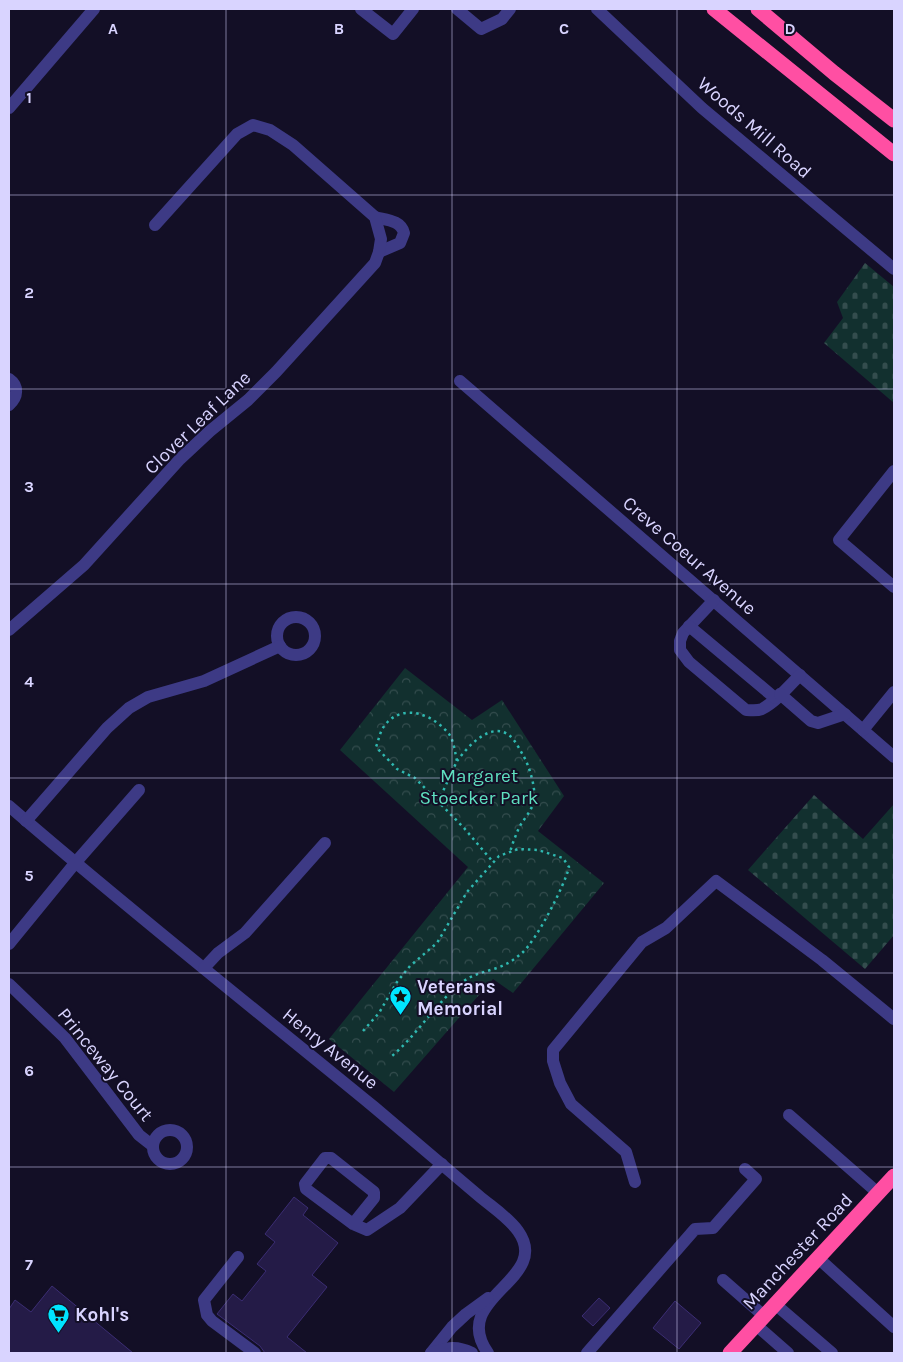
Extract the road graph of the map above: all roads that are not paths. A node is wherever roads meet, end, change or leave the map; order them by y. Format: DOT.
graph roads {
  1 [pos="94,9"];
  2 [pos="361,9"];
  3 [pos="413,9"];
  4 [pos="457,9"];
  5 [pos="510,9"];
  6 [pos="597,9"];
  7 [pos="714,9"];
  8 [pos="758,9"];
  9 [pos="9,108"];
  10 [pos="894,120"];
  11 [pos="894,154"];
  12 [pos="375,217"];
  13 [pos="155,225"];
  14 [pos="379,252"];
  15 [pos="894,268"];
  16 [pos="9,379"];
  17 [pos="460,381"];
  18 [pos="9,405"];
  19 [pos="894,471"];
  20 [pos="894,587"];
  21 [pos="714,600"];
  22 [pos="689,626"];
  23 [pos="9,630"];
  24 [pos="280,646"];
  25 [pos="800,675"];
  26 [pos="894,692"];
  27 [pos="778,696"];
  28 [pos="845,714"];
  29 [pos="863,730"];
  30 [pos="894,756"];
  31 [pos="139,790"];
  32 [pos="9,806"];
  33 [pos="26,821"];
  34 [pos="325,844"];
  35 [pos="76,862"];
  36 [pos="9,944"];
  37 [pos="204,968"];
  38 [pos="9,984"];
  39 [pos="894,1019"];
  40 [pos="789,1115"];
  41 [pos="153,1146"];
  42 [pos="442,1164"];
  43 [pos="745,1169"];
  44 [pos="894,1176"];
  45 [pos="635,1182"];
  46 [pos="878,1193"];
  47 [pos="353,1224"];
  48 [pos="238,1257"];
  49 [pos="818,1258"];
  50 [pos="723,1280"];
  51 [pos="506,1286"];
  52 [pos="775,1304"];
  53 [pos="481,1315"];
  54 [pos="760,1320"];
  55 [pos="894,1327"];
  56 [pos="256,1353"];
  57 [pos="431,1353"];
  58 [pos="472,1353"];
  59 [pos="488,1353"];
  60 [pos="587,1353"];
  61 [pos="730,1353"];
  62 [pos="788,1353"];
  63 [pos="832,1353"];
  1 -- 9 [label="street"];
  2 -- 3 [label="street"];
  4 -- 5 [label="street"];
  6 -- 15 [label="street, Woods Mill Road"];
  7 -- 11 [label="highway"];
  8 -- 10 [label="highway"];
  12 -- 13 [label="street"];
  12 -- 14 [label="street"];
  12 -- 14 [label="street"];
  14 -- 23 [label="street, Clover Leaf Lane"];
  16 -- 18 [label="street"];
  17 -- 21 [label="street, Creve Coeur Avenue"];
  19 -- 20 [label="street"];
  21 -- 22 [label="street"];
  21 -- 25 [label="street, Creve Coeur Avenue"];
  22 -- 27 [label="street"];
  22 -- 27 [label="street"];
  24 -- 33 [label="street"];
  25 -- 27 [label="street"];
  25 -- 28 [label="street, Creve Coeur Avenue"];
  26 -- 29 [label="street"];
  27 -- 28 [label="street"];
  28 -- 29 [label="street, Creve Coeur Avenue"];
  29 -- 30 [label="street, Creve Coeur Avenue"];
  31 -- 35 [label="street"];
  32 -- 33 [label="street, Henry Avenue"];
  33 -- 35 [label="street, Henry Avenue"];
  34 -- 37 [label="street"];
  35 -- 36 [label="street"];
  35 -- 37 [label="street, Henry Avenue"];
  37 -- 42 [label="street, Henry Avenue"];
  38 -- 41 [label="street, Princeway Court"];
  39 -- 45 [label="street"];
  40 -- 46 [label="street"];
  42 -- 47 [label="street"];
  42 -- 51 [label="street, Henry Avenue"];
  43 -- 60 [label="street"];
  44 -- 46 [label="highway, Manchester Road"];
  46 -- 49 [label="highway, Manchester Road"];
  47 -- 47 [label="street"];
  48 -- 56 [label="street"];
  49 -- 52 [label="highway, Manchester Road"];
  49 -- 55 [label="street"];
  50 -- 54 [label="street"];
  51 -- 53 [label="street, Henry Avenue"];
  51 -- 57 [label="street"];
  52 -- 54 [label="highway, Manchester Road"];
  52 -- 63 [label="street"];
  53 -- 57 [label="street, Henry Avenue"];
  53 -- 59 [label="street"];
  54 -- 61 [label="highway, Manchester Road"];
  54 -- 62 [label="street"];
  57 -- 58 [label="street"];
}
